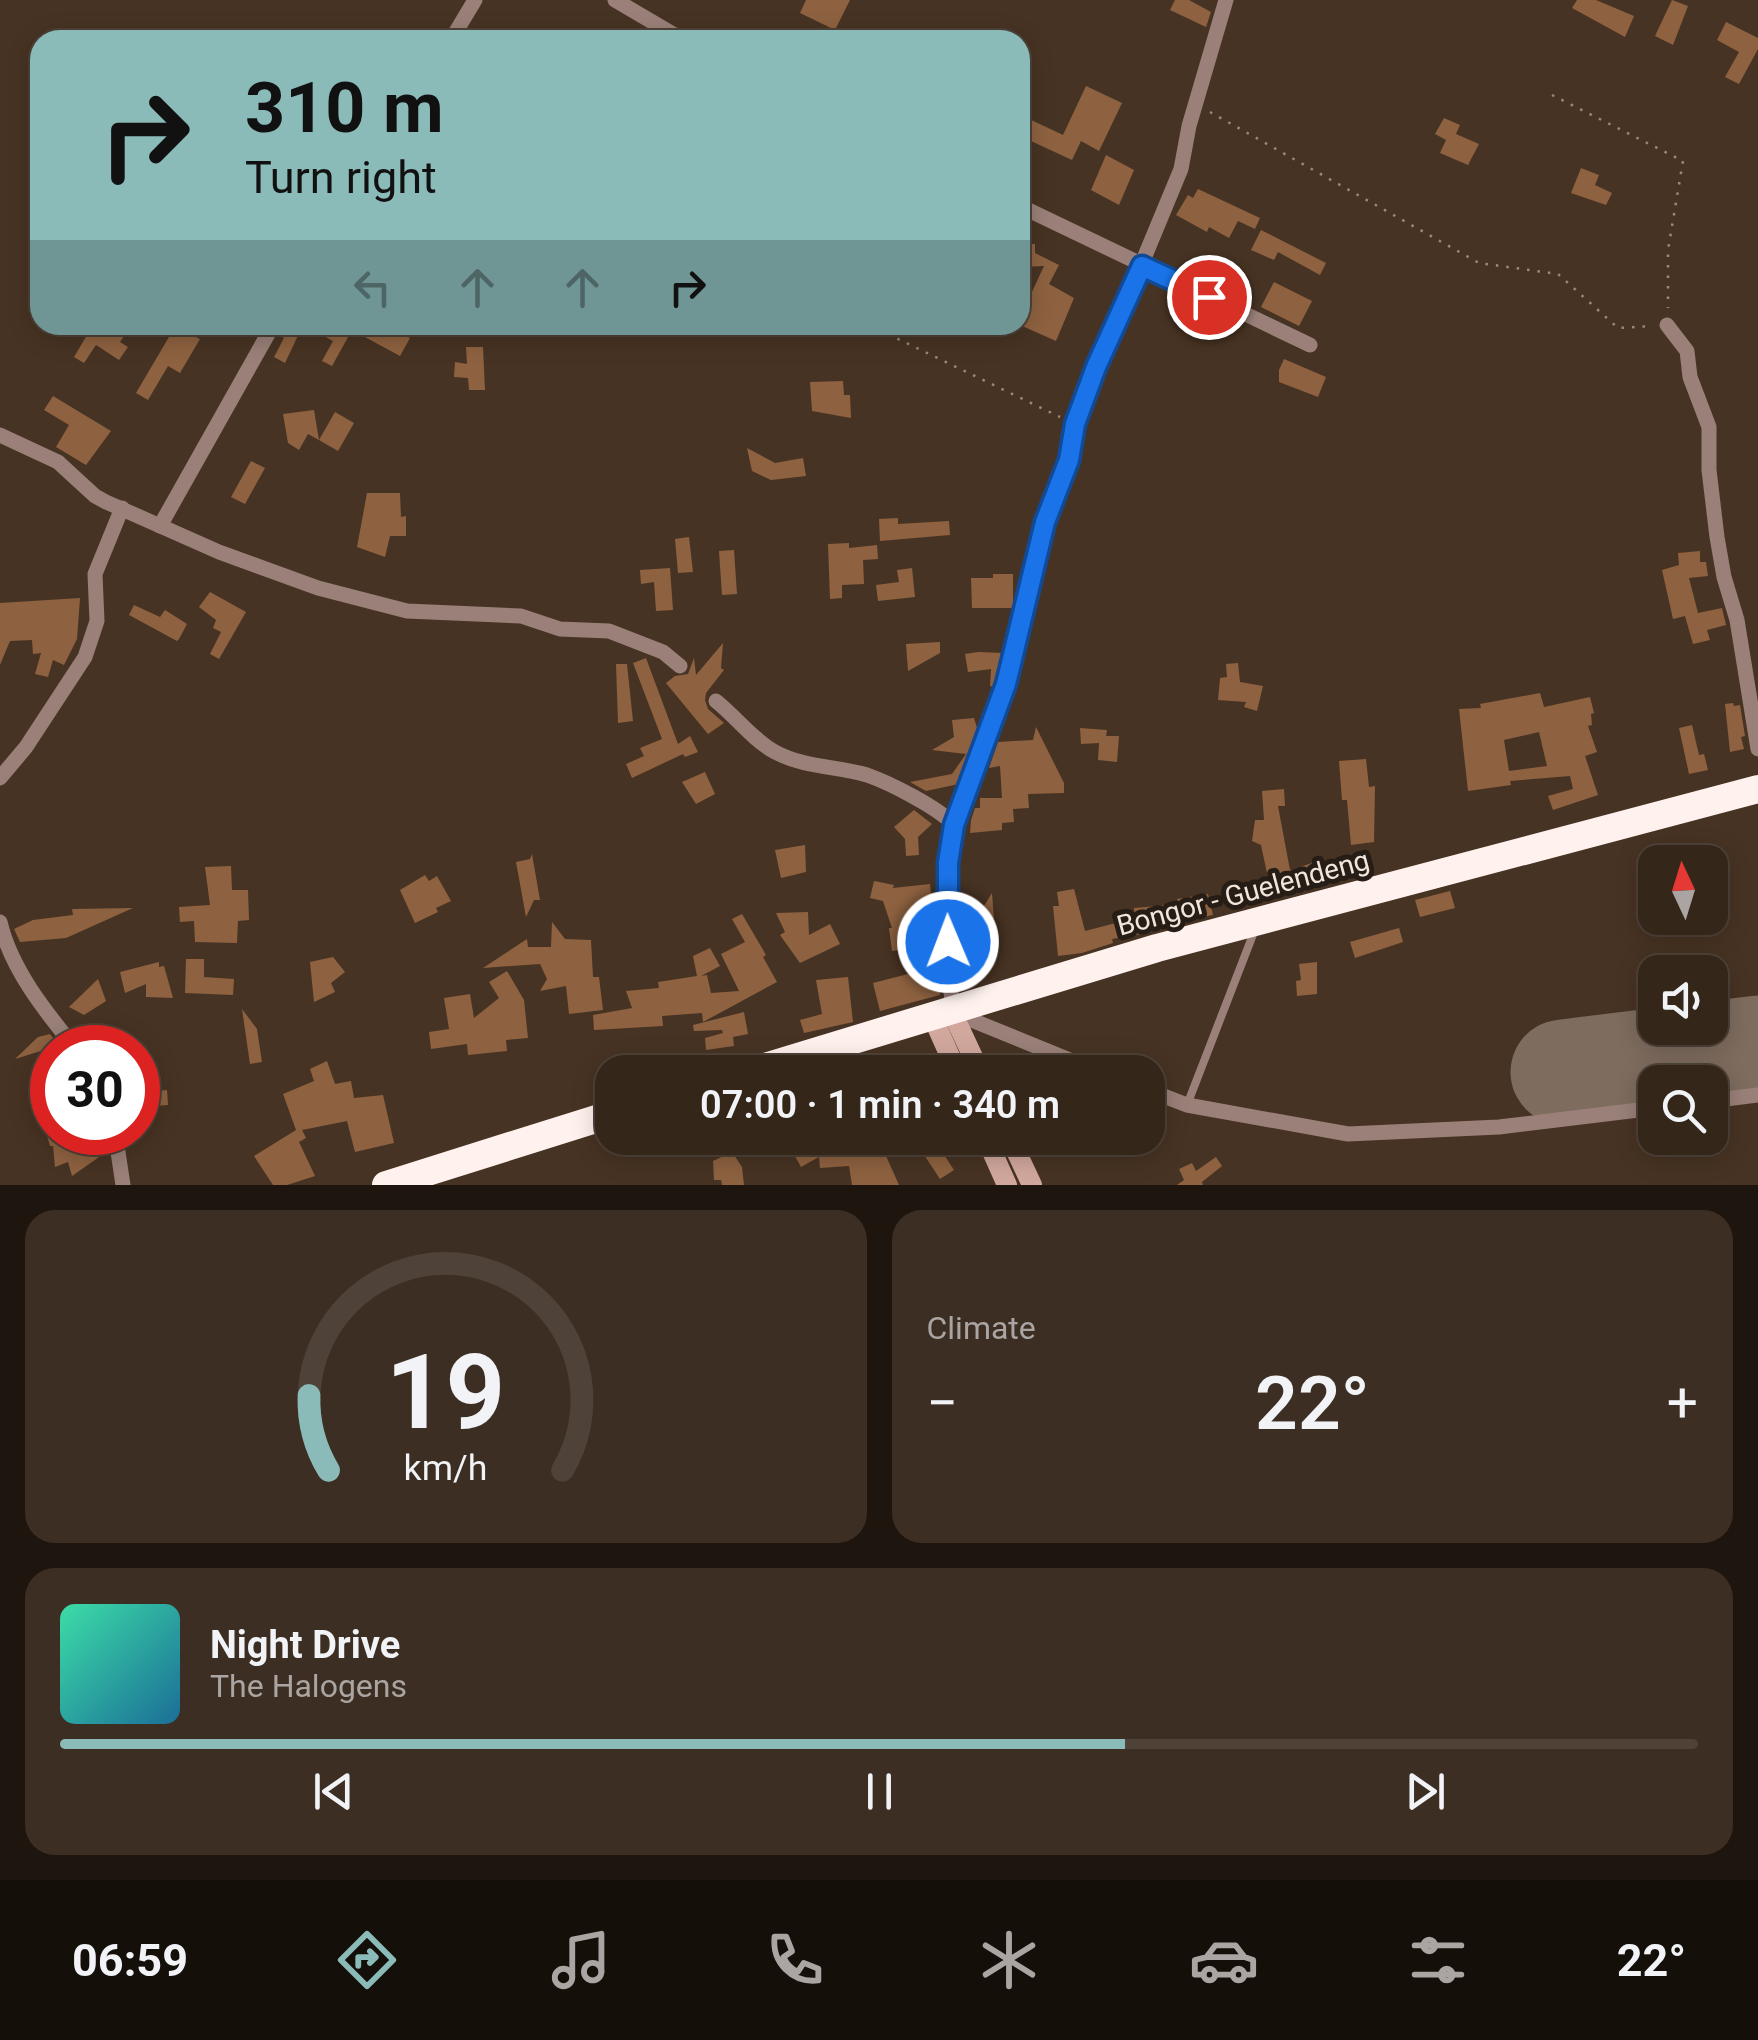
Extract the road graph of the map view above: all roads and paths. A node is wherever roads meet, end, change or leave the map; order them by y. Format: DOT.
graph roads {
  1 [pos="475,0"];
  2 [pos="615,0"];
  3 [pos="1226,0"];
  4 [pos="457,30"];
  5 [pos="665,30"];
  6 [pos="1552,95"];
  7 [pos="1196,104"];
  8 [pos="1030,211"];
  9 [pos="1142,266"];
  10 [pos="1667,325"];
  11 [pos="267,335"];
  12 [pos="890,335"];
  13 [pos="1310,345"];
  14 [pos="1075,424"];
  15 [pos="0,435"];
  16 [pos="122,508"];
  17 [pos="160,526"];
  18 [pos="680,666"];
  19 [pos="716,700"];
  20 [pos="1758,750"];
  21 [pos="0,778"];
  22 [pos="1758,789"];
  23 [pos="954,825"];
  24 [pos="0,922"];
  25 [pos="1258,922"];
  26 [pos="942,1015"];
  27 [pos="56,1025"];
  28 [pos="806,1055"];
  29 [pos="953,1055"];
  30 [pos="969,1055"];
  31 [pos="1053,1055"];
  32 [pos="1758,1095"];
  33 [pos="1165,1096"];
  34 [pos="1728,1099"];
  35 [pos="1188,1104"];
  36 [pos="1638,1110"];
  37 [pos="595,1119"];
  38 [pos="118,1155"];
  39 [pos="992,1155"];
  40 [pos="1018,1155"];
  41 [pos="1001,1183"];
  42 [pos="123,1185"];
  43 [pos="386,1185"];
  44 [pos="1032,1185"];
  1 -- 4 [label="street"];
  2 -- 5 [label="street"];
  3 -- 7 [label="street"];
  6 -- 10 [label="path"];
  7 -- 9 [label="street"];
  7 -- 10 [label="path"];
  8 -- 9 [label="street"];
  9 -- 13 [label="street"];
  9 -- 14 [label="street"];
  10 -- 20 [label="street"];
  11 -- 17 [label="street"];
  12 -- 14 [label="path"];
  14 -- 23 [label="street"];
  15 -- 16 [label="street"];
  16 -- 17 [label="street"];
  16 -- 21 [label="street"];
  17 -- 18 [label="street"];
  19 -- 23 [label="street"];
  22 -- 25 [label="highway, Bongor - Guelendeng"];
  23 -- 26 [label="street"];
  24 -- 27 [label="street"];
  25 -- 26 [label="highway, Bongor - Guelendeng"];
  25 -- 35 [label="lane"];
  26 -- 28 [label="highway, Bongor - Guelendeng"];
  26 -- 29 [label="main road"];
  26 -- 30 [label="main road"];
  26 -- 31 [label="street"];
  32 -- 34 [label="street"];
  33 -- 35 [label="street"];
  35 -- 36 [label="street"];
  37 -- 43 [label="highway"];
  38 -- 42 [label="street"];
  39 -- 41 [label="main road"];
  40 -- 44 [label="main road"];
}
